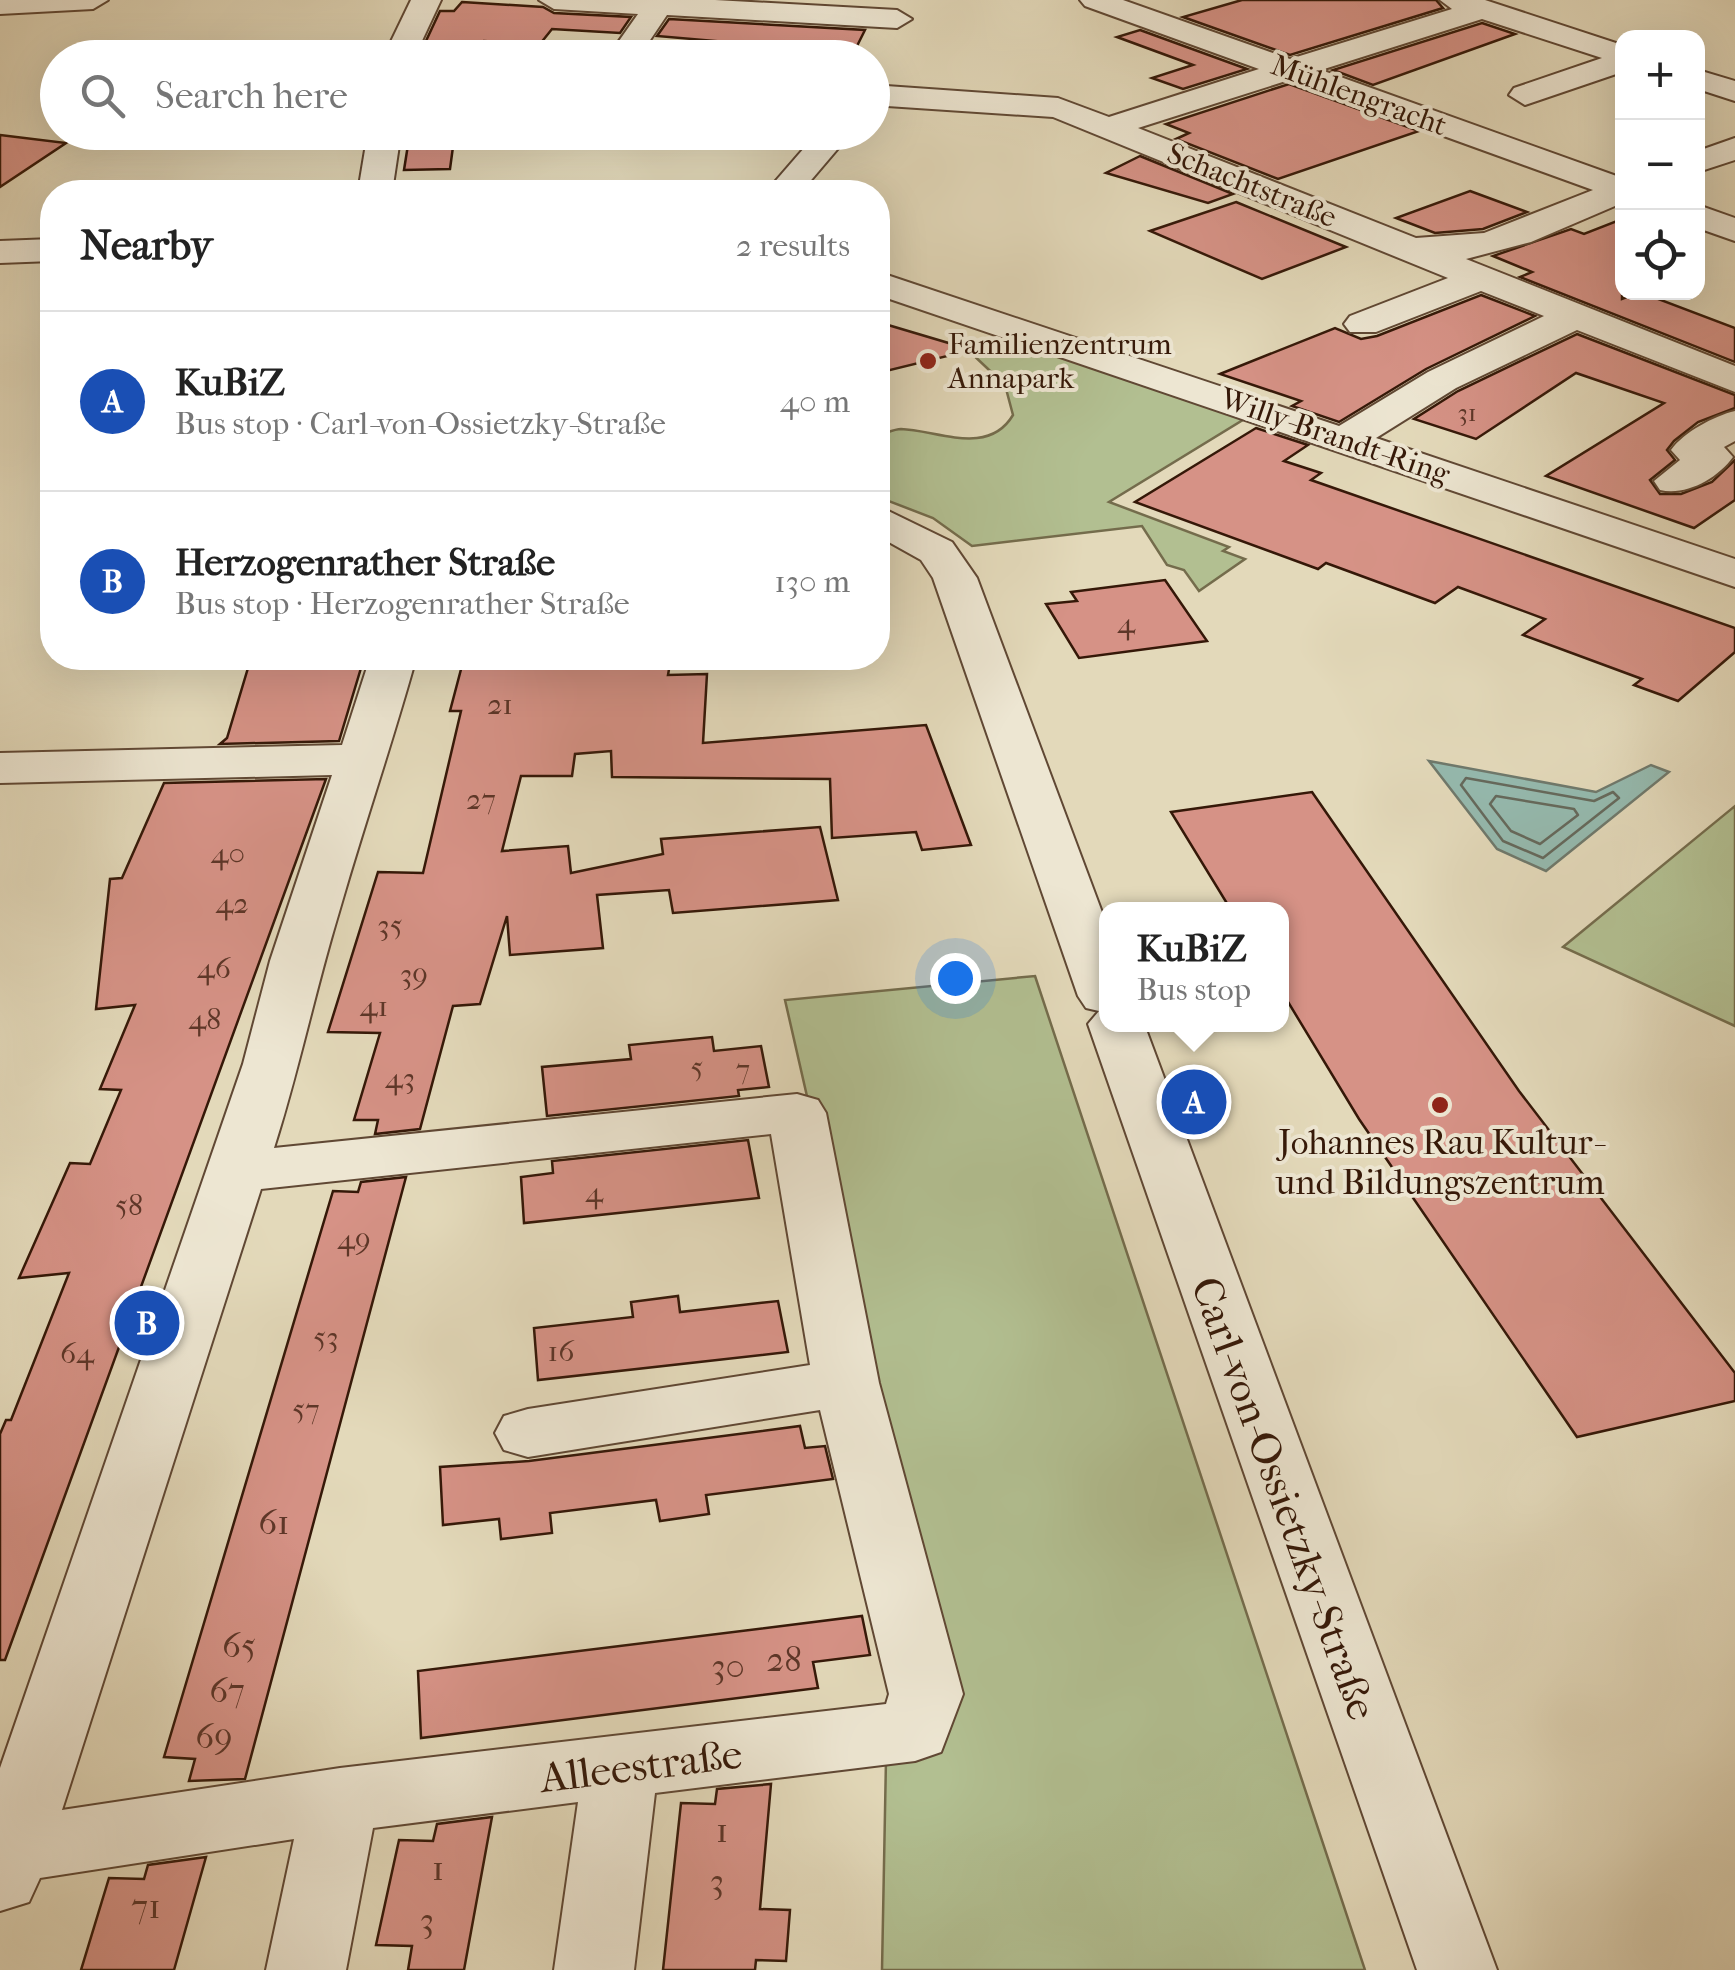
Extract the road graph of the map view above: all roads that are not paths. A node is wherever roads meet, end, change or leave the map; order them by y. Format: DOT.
graph roads {
  1 [pos="93,0"];
  2 [pos="426,0"];
  3 [pos="554,0"];
  4 [pos="1096,0"];
  5 [pos="0,4"];
  6 [pos="1468,4"];
  7 [pos="658,6"];
  8 [pos="902,10"];
  9 [pos="407,40"];
  10 [pos="634,40"];
  11 [pos="887,40"];
  12 [pos="1615,56"];
  13 [pos="1615,61"];
  14 [pos="1289,70"];
  15 [pos="1705,81"];
  16 [pos="1735,91"];
  17 [pos="1525,95"];
  18 [pos="890,96"];
  19 [pos="1109,127"];
  20 [pos="1735,148"];
  21 [pos="382,150"];
  22 [pos="820,150"];
  23 [pos="1705,159"];
  24 [pos="378,180"];
  25 [pos="794,180"];
  26 [pos="1615,187"];
  27 [pos="1615,193"];
  28 [pos="1705,219"];
  29 [pos="1735,230"];
  30 [pos="1410,248"];
  31 [pos="40,250"];
  32 [pos="0,252"];
  33 [pos="1480,278"];
  34 [pos="890,287"];
  35 [pos="1575,316"];
  36 [pos="1363,324"];
  37 [pos="1735,380"];
  38 [pos="1735,423"];
  39 [pos="1347,440"];
  40 [pos="1675,481"];
  41 [pos="890,526"];
  42 [pos="1735,574"];
  43 [pos="390,670"];
  44 [pos="365,759"];
  45 [pos="0,768"];
  46 [pos="1099,977"];
  47 [pos="1119,1032"];
  48 [pos="233,1172"];
  49 [pos="846,1384"];
  50 [pos="528,1433"];
  51 [pos="621,1767"];
  52 [pos="340,1800"];
  53 [pos="6,1866"];
  54 [pos="306,1970"];
  55 [pos="594,1970"];
  56 [pos="1457,1970"];
  1 -- 5 [label="street"];
  2 -- 9 [label="street"];
  3 -- 7 [label="street"];
  4 -- 14 [label="street, Mühlengracht"];
  6 -- 12 [label="street"];
  6 -- 14 [label="street"];
  7 -- 8 [label="street"];
  7 -- 10 [label="street"];
  8 -- 11 [label="street"];
  13 -- 17 [label="street"];
  14 -- 19 [label="street"];
  14 -- 26 [label="street, Mühlengracht"];
  15 -- 16 [label="street"];
  18 -- 19 [label="street, Schachtstraße"];
  19 -- 30 [label="street, Schachtstraße"];
  20 -- 23 [label="street"];
  21 -- 24 [label="street"];
  22 -- 25 [label="street"];
  27 -- 30 [label="street, Schachtstraße"];
  28 -- 29 [label="street"];
  30 -- 33 [label="street"];
  31 -- 32 [label="street"];
  33 -- 35 [label="street"];
  33 -- 36 [label="street"];
  34 -- 39 [label="street, Willy-Brandt-Ring"];
  35 -- 37 [label="street"];
  35 -- 39 [label="street"];
  38 -- 40 [label="street"];
  39 -- 42 [label="street, Willy-Brandt-Ring"];
  41 -- 46 [label="street"];
  43 -- 44 [label="street"];
  44 -- 45 [label="street"];
  44 -- 48 [label="street"];
  47 -- 56 [label="street, Carl-von-Ossietzky-Straße"];
  48 -- 49 [label="street, Alleestraße"];
  48 -- 53 [label="street"];
  49 -- 50 [label="street"];
  49 -- 51 [label="street, Alleestraße"];
  51 -- 52 [label="street, Alleestraße"];
  51 -- 55 [label="street"];
  52 -- 53 [label="street, Alleestraße"];
  52 -- 54 [label="street"];
}
